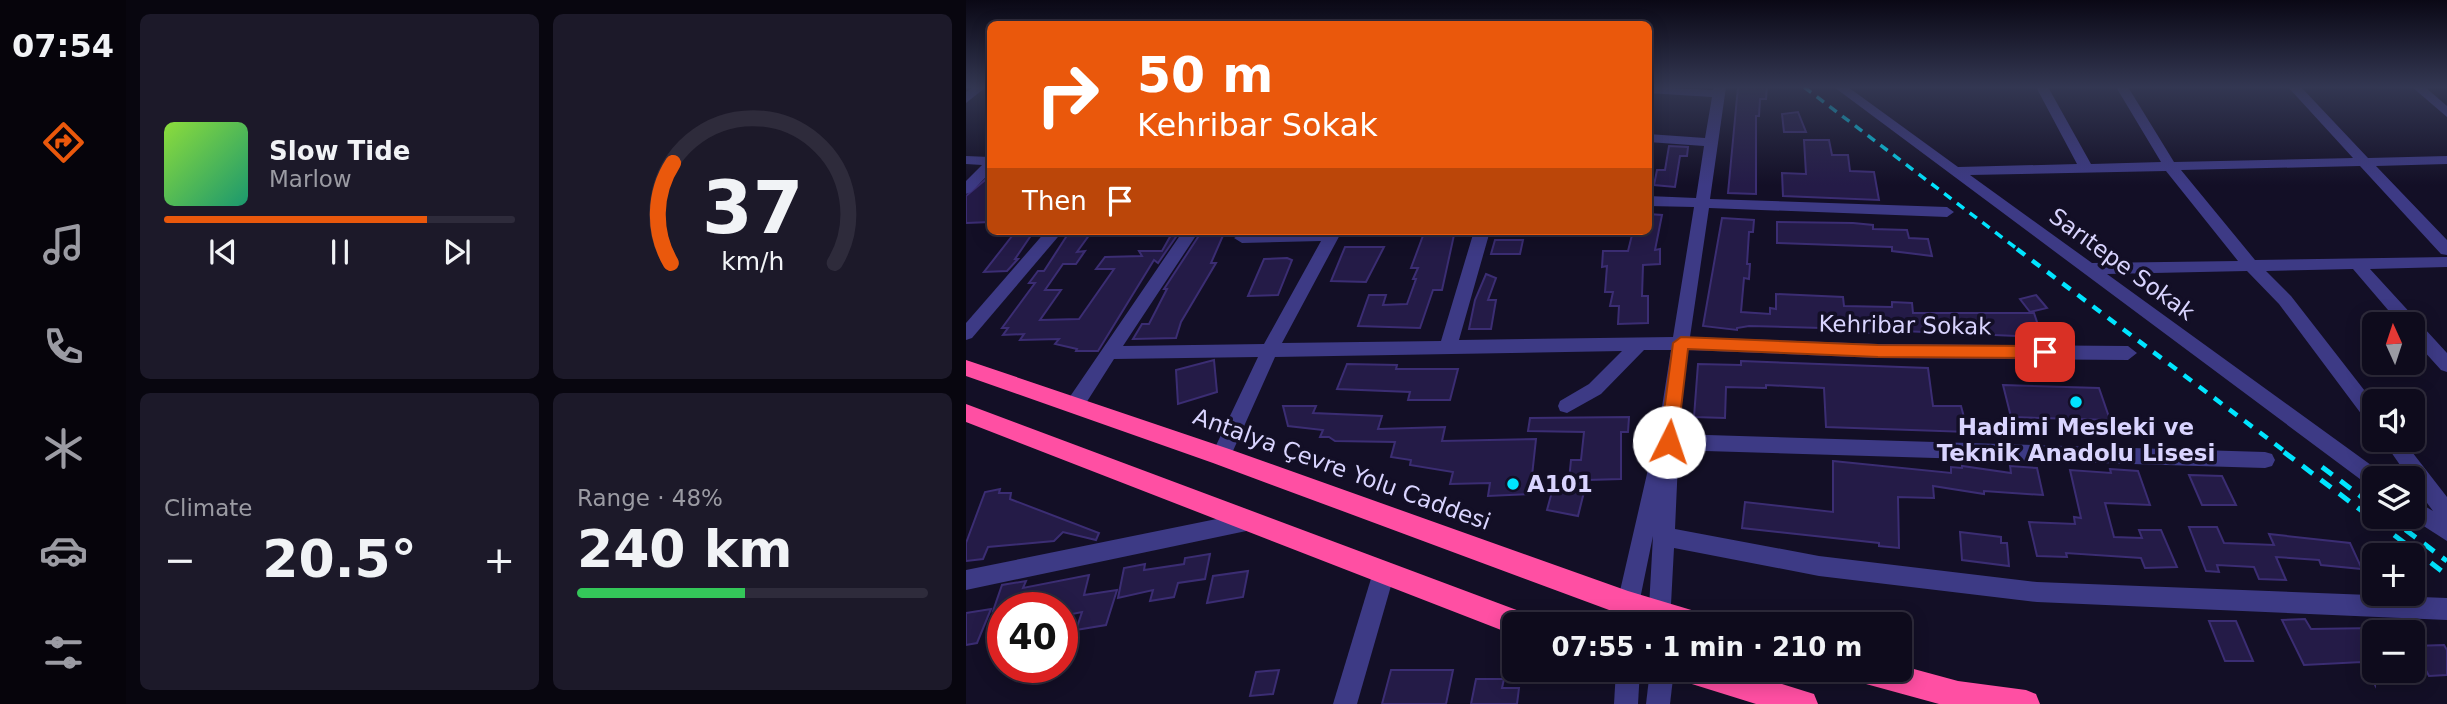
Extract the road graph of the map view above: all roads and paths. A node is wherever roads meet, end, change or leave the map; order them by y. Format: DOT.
graph roads {
  1 [pos="1715,120"];
  2 [pos="1885,120"];
  3 [pos="2060,120"];
  4 [pos="2142,120"];
  5 [pos="2325,120"];
  6 [pos="1652,138"];
  7 [pos="1712,142"];
  8 [pos="966,160"];
  9 [pos="2447,160"];
  10 [pos="2365,162"];
  11 [pos="987,163"];
  12 [pos="987,166"];
  13 [pos="2170,166"];
  14 [pos="2086,168"];
  15 [pos="1954,171"];
  16 [pos="966,189"];
  17 [pos="1652,201"];
  18 [pos="1703,202"];
  19 [pos="1947,212"];
  20 [pos="1052,235"];
  21 [pos="1188,235"];
  22 [pos="1297,235"];
  23 [pos="1332,235"];
  24 [pos="1481,235"];
  25 [pos="1242,238"];
  26 [pos="2447,250"];
  27 [pos="2447,261"];
  28 [pos="2357,264"];
  29 [pos="2250,266"];
  30 [pos="2087,269"];
  31 [pos="2400,312"];
  32 [pos="966,334"];
  33 [pos="2426,341"];
  34 [pos="1681,343"];
  35 [pos="1639,344"];
  36 [pos="1448,348"];
  37 [pos="1270,349"];
  38 [pos="1107,353"];
  39 [pos="2128,353"];
  40 [pos="2447,365"];
  41 [pos="966,368"];
  42 [pos="2362,401"];
  43 [pos="1074,406"];
  44 [pos="1567,406"];
  45 [pos="966,413"];
  46 [pos="1670,413"];
  47 [pos="1669,442"];
  48 [pos="2401,452"];
  49 [pos="1221,456"];
  50 [pos="2265,460"];
  51 [pos="2362,470"];
  52 [pos="2447,513"];
  53 [pos="2425,516"];
  54 [pos="1251,522"];
  55 [pos="2447,532"];
  56 [pos="1665,537"];
  57 [pos="1384,572"];
  58 [pos="966,580"];
  59 [pos="2447,609"];
  60 [pos="1623,612"];
  61 [pos="1628,612"];
  62 [pos="1660,612"];
  63 [pos="1502,617"];
  64 [pos="1627,682"];
  65 [pos="1661,682"];
  66 [pos="1730,682"];
  67 [pos="1910,682"];
  68 [pos="1345,704"];
  69 [pos="1626,704"];
  70 [pos="1658,704"];
  71 [pos="1804,704"];
  72 [pos="2026,704"];
  1 -- 7 [label="street"];
  2 -- 15 [label="street, Sarıtepe Sokak"];
  3 -- 14 [label="street"];
  4 -- 13 [label="street"];
  5 -- 10 [label="street"];
  6 -- 7 [label="street"];
  7 -- 18 [label="street"];
  8 -- 11 [label="street"];
  9 -- 10 [label="street"];
  10 -- 13 [label="street"];
  10 -- 26 [label="street"];
  12 -- 16 [label="street"];
  13 -- 14 [label="street"];
  13 -- 29 [label="street"];
  14 -- 15 [label="street"];
  15 -- 30 [label="street, Sarıtepe Sokak"];
  17 -- 18 [label="street"];
  18 -- 19 [label="street"];
  18 -- 34 [label="street"];
  20 -- 32 [label="street"];
  21 -- 38 [label="street"];
  22 -- 25 [label="street"];
  23 -- 37 [label="street"];
  24 -- 36 [label="street"];
  27 -- 28 [label="street"];
  28 -- 29 [label="street"];
  28 -- 31 [label="street"];
  29 -- 30 [label="street"];
  29 -- 42 [label="street"];
  30 -- 51 [label="street, Sarıtepe Sokak"];
  33 -- 40 [label="street"];
  34 -- 35 [label="street, Kehribar Sokak"];
  34 -- 39 [label="street, Kehribar Sokak"];
  34 -- 46 [label="street"];
  35 -- 36 [label="street, Kehribar Sokak"];
  35 -- 44 [label="street"];
  36 -- 37 [label="street, Kehribar Sokak"];
  37 -- 38 [label="street, Kehribar Sokak"];
  37 -- 49 [label="street"];
  38 -- 43 [label="street"];
  41 -- 43 [label="highway, Antalya Çevre Yolu Caddesi"];
  43 -- 49 [label="highway, Antalya Çevre Yolu Caddesi"];
  45 -- 54 [label="highway"];
  46 -- 47 [label="street"];
  46 -- 61 [label="street"];
  47 -- 50 [label="street"];
  47 -- 56 [label="street"];
  48 -- 52 [label="street"];
  49 -- 60 [label="highway, Antalya Çevre Yolu Caddesi"];
  53 -- 55 [label="street"];
  54 -- 57 [label="highway"];
  54 -- 58 [label="street"];
  56 -- 59 [label="street"];
  56 -- 62 [label="street"];
  57 -- 63 [label="highway"];
  57 -- 68 [label="street"];
  64 -- 69 [label="street"];
  65 -- 70 [label="street"];
  66 -- 71 [label="highway"];
  67 -- 72 [label="highway"];
}
